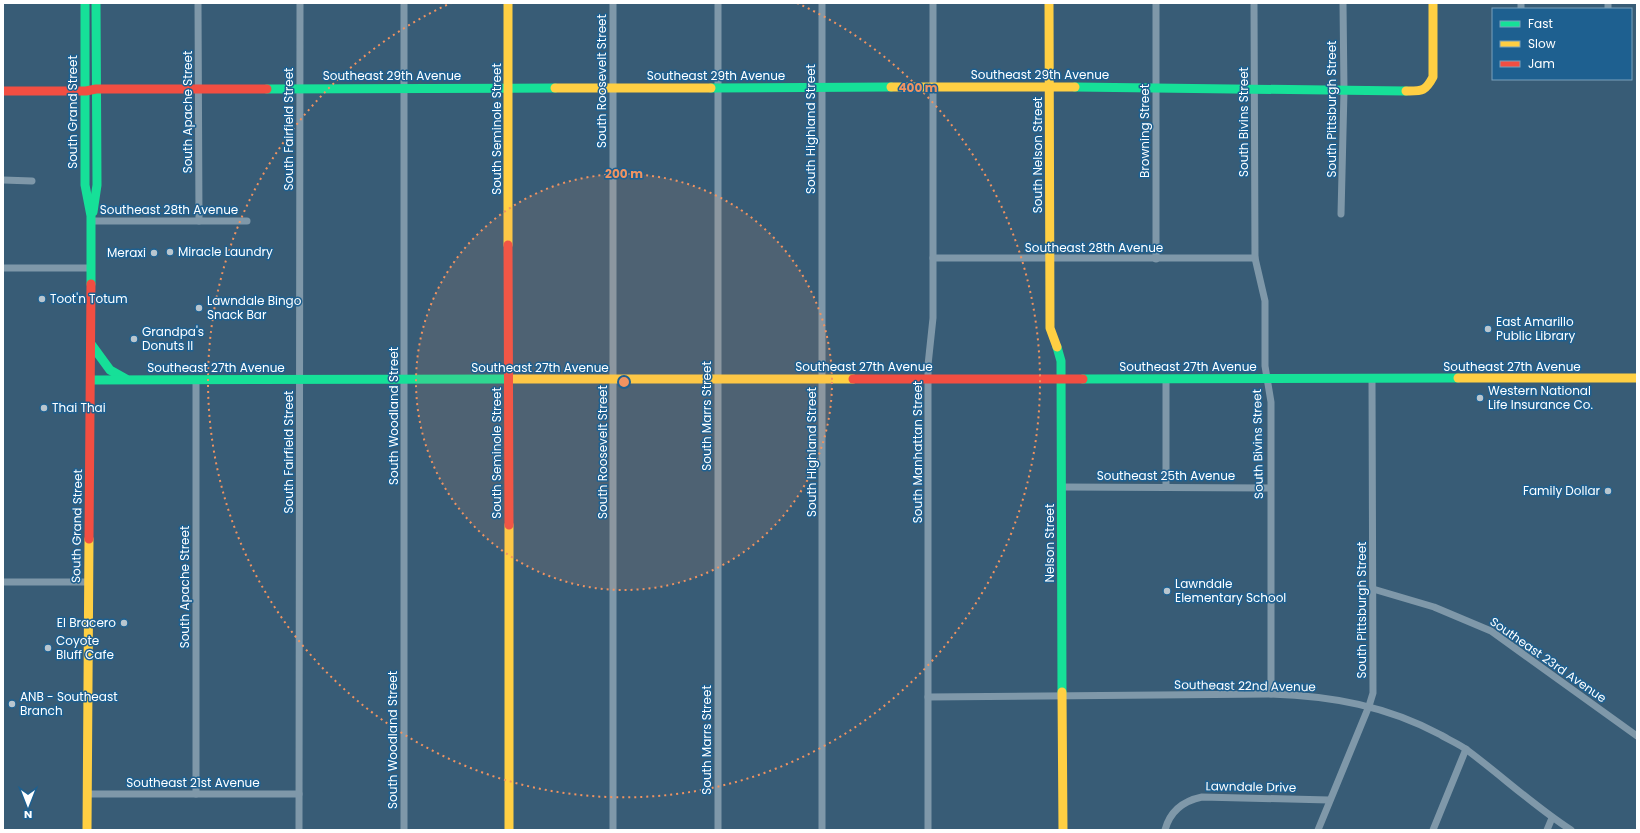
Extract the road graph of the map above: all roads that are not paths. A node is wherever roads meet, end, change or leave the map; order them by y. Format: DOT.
graph roads {
  1 [pos="85,3"];
  2 [pos="96,3"];
  3 [pos="198,3"];
  4 [pos="300,3"];
  5 [pos="404,3"];
  6 [pos="508,3"];
  7 [pos="613,3"];
  8 [pos="718,3"];
  9 [pos="822,3"];
  10 [pos="933,3"];
  11 [pos="1049,3"];
  12 [pos="1156,3"];
  13 [pos="1254,3"];
  14 [pos="1343,3"];
  15 [pos="1433,3"];
  16 [pos="1049,87"];
  17 [pos="1156,87"];
  18 [pos="300,88"];
  19 [pos="404,88"];
  20 [pos="509,88"];
  21 [pos="613,88"];
  22 [pos="718,88"];
  23 [pos="822,88"];
  24 [pos="933,88"];
  25 [pos="1254,88"];
  26 [pos="96,89"];
  27 [pos="198,89"];
  28 [pos="3,91"];
  29 [pos="86,91"];
  30 [pos="1344,91"];
  31 [pos="3,180"];
  32 [pos="32,181"];
  33 [pos="1342,214"];
  34 [pos="91,221"];
  35 [pos="247,221"];
  36 [pos="199,222"];
  37 [pos="933,258"];
  38 [pos="1050,258"];
  39 [pos="1255,258"];
  40 [pos="1156,259"];
  41 [pos="3,268"];
  42 [pos="92,268"];
  43 [pos="91,344"];
  44 [pos="1637,378"];
  45 [pos="929,379"];
  46 [pos="1062,379"];
  47 [pos="1166,379"];
  48 [pos="1268,379"];
  49 [pos="1372,379"];
  50 [pos="91,380"];
  51 [pos="127,380"];
  52 [pos="196,380"];
  53 [pos="300,380"];
  54 [pos="405,380"];
  55 [pos="508,380"];
  56 [pos="614,380"];
  57 [pos="718,380"];
  58 [pos="823,380"];
  59 [pos="1062,487"];
  60 [pos="1166,487"];
  61 [pos="1270,488"];
  62 [pos="3,582"];
  63 [pos="88,582"];
  64 [pos="1373,589"];
  65 [pos="1271,694"];
  66 [pos="1063,696"];
  67 [pos="928,697"];
  68 [pos="1369,706"];
  69 [pos="1637,736"];
  70 [pos="1466,749"];
  71 [pos="87,794"];
  72 [pos="196,794"];
  73 [pos="299,794"];
  74 [pos="1329,800"];
  75 [pos="1552,818"];
  76 [pos="87,830"];
  77 [pos="299,830"];
  78 [pos="404,830"];
  79 [pos="509,830"];
  80 [pos="613,830"];
  81 [pos="718,830"];
  82 [pos="822,830"];
  83 [pos="928,830"];
  84 [pos="1063,830"];
  85 [pos="1165,830"];
  86 [pos="1318,830"];
  87 [pos="1433,830"];
  88 [pos="1547,830"];
  89 [pos="1571,830"];
  1 -- 29 [label="street, South Grand Street"];
  2 -- 26 [label="street, South Grand Street"];
  3 -- 27 [label="street, South Apache Street"];
  4 -- 18 [label="street, South Fairfield Street"];
  5 -- 19 [label="street, South Woodland Street"];
  6 -- 20 [label="street, South Seminole Street"];
  7 -- 21 [label="street, South Roosevelt Street"];
  8 -- 22 [label="street, South Marrs Street"];
  9 -- 23 [label="street, South Highland Street"];
  10 -- 24 [label="street, South Manhattan Street"];
  11 -- 16 [label="street, South Nelson Street"];
  12 -- 17 [label="street, Browning Street"];
  13 -- 25 [label="street, South Bivins Street"];
  14 -- 30 [label="street, South Pittsburgh Street"];
  15 -- 30 [label="street, Southeast 29th Avenue"];
  16 -- 17 [label="street, Southeast 29th Avenue"];
  16 -- 24 [label="street, Southeast 29th Avenue"];
  16 -- 38 [label="street, South Nelson Street"];
  17 -- 25 [label="street, Southeast 29th Avenue"];
  17 -- 40 [label="street, Browning Street"];
  18 -- 19 [label="street, Southeast 29th Avenue"];
  18 -- 27 [label="street, Southeast 29th Avenue"];
  18 -- 53 [label="street, South Fairfield Street"];
  19 -- 20 [label="street, Southeast 29th Avenue"];
  19 -- 54 [label="street, South Woodland Street"];
  20 -- 21 [label="street, Southeast 29th Avenue"];
  20 -- 55 [label="street, South Seminole Street"];
  21 -- 22 [label="street, Southeast 29th Avenue"];
  21 -- 56 [label="street, South Roosevelt Street"];
  22 -- 23 [label="street, Southeast 29th Avenue"];
  22 -- 57 [label="street, South Marrs Street"];
  23 -- 24 [label="street, Southeast 29th Avenue"];
  23 -- 58 [label="street, South Highland Street"];
  24 -- 37 [label="street, South Manhattan Street"];
  25 -- 30 [label="street, Southeast 29th Avenue"];
  25 -- 39 [label="street, South Bivins Street"];
  26 -- 27 [label="street, Southeast 29th Avenue"];
  26 -- 29 [label="street, Southeast 29th Avenue"];
  26 -- 34 [label="street, South Grand Street"];
  27 -- 36 [label="street, South Apache Street"];
  28 -- 29 [label="street, Southeast 29th Avenue"];
  29 -- 34 [label="street, South Grand Street"];
  30 -- 33 [label="street, South Pittsburgh Street"];
  31 -- 32 [label="street"];
  34 -- 36 [label="street, Southeast 28th Avenue"];
  34 -- 42 [label="street, South Grand Street"];
  35 -- 36 [label="street, Southeast 28th Avenue"];
  37 -- 38 [label="street, Southeast 28th Avenue"];
  37 -- 45 [label="street, South Manhattan Street"];
  38 -- 40 [label="street, Southeast 28th Avenue"];
  38 -- 46 [label="street, Nelson Street"];
  39 -- 40 [label="street, Southeast 28th Avenue"];
  39 -- 48 [label="street, South Bivins Street"];
  41 -- 42 [label="street"];
  42 -- 43 [label="street, South Grand Street"];
  43 -- 50 [label="street, South Grand Street"];
  43 -- 51 [label="street"];
  44 -- 49 [label="street, Southeast 27th Avenue"];
  45 -- 46 [label="street, Southeast 27th Avenue"];
  45 -- 58 [label="street, Southeast 27th Avenue"];
  45 -- 67 [label="street, South Manhattan Street"];
  46 -- 47 [label="street, Southeast 27th Avenue"];
  46 -- 59 [label="street, Nelson Street"];
  47 -- 48 [label="street, Southeast 27th Avenue"];
  47 -- 60 [label="street"];
  48 -- 49 [label="street, Southeast 27th Avenue"];
  48 -- 61 [label="street, South Bivins Street"];
  49 -- 64 [label="street, South Pittsburgh Street"];
  50 -- 51 [label="street, Southeast 27th Avenue"];
  50 -- 63 [label="street, South Grand Street"];
  51 -- 52 [label="street, Southeast 27th Avenue"];
  52 -- 53 [label="street, Southeast 27th Avenue"];
  52 -- 72 [label="street, South Apache Street"];
  53 -- 54 [label="street, Southeast 27th Avenue"];
  53 -- 73 [label="street, South Fairfield Street"];
  54 -- 55 [label="street, Southeast 27th Avenue"];
  54 -- 78 [label="street, South Woodland Street"];
  55 -- 56 [label="street, Southeast 27th Avenue"];
  55 -- 79 [label="street, South Seminole Street"];
  56 -- 57 [label="street, Southeast 27th Avenue"];
  56 -- 80 [label="street, South Roosevelt Street"];
  57 -- 58 [label="street, Southeast 27th Avenue"];
  57 -- 81 [label="street, South Marrs Street"];
  58 -- 82 [label="street, South Highland Street"];
  59 -- 60 [label="street, Southeast 25th Avenue"];
  59 -- 66 [label="street, Nelson Street"];
  60 -- 61 [label="street, Southeast 25th Avenue"];
  61 -- 65 [label="street, South Bivins Street"];
  62 -- 63 [label="street"];
  63 -- 71 [label="street, South Grand Street"];
  64 -- 68 [label="street, South Pittsburgh Street"];
  64 -- 69 [label="street, Southeast 23rd Avenue"];
  65 -- 66 [label="street, Southeast 22nd Avenue"];
  65 -- 68 [label="street, Southeast 22nd Avenue"];
  66 -- 67 [label="street, Southeast 22nd Avenue"];
  66 -- 84 [label="street, Nelson Street"];
  67 -- 83 [label="street, South Manhattan Street"];
  68 -- 70 [label="street, Southeast 22nd Avenue"];
  68 -- 74 [label="street, South Pittsburgh Street"];
  70 -- 75 [label="street, Southeast 22nd Avenue"];
  70 -- 87 [label="street"];
  71 -- 72 [label="street, Southeast 21st Avenue"];
  71 -- 76 [label="street, South Grand Street"];
  72 -- 73 [label="street, Southeast 21st Avenue"];
  73 -- 77 [label="street, South Fairfield Street"];
  74 -- 85 [label="street, Lawndale Drive"];
  74 -- 86 [label="street, South Pittsburgh Street"];
  75 -- 88 [label="street"];
  75 -- 89 [label="street, Southeast 22nd Avenue"];
}
